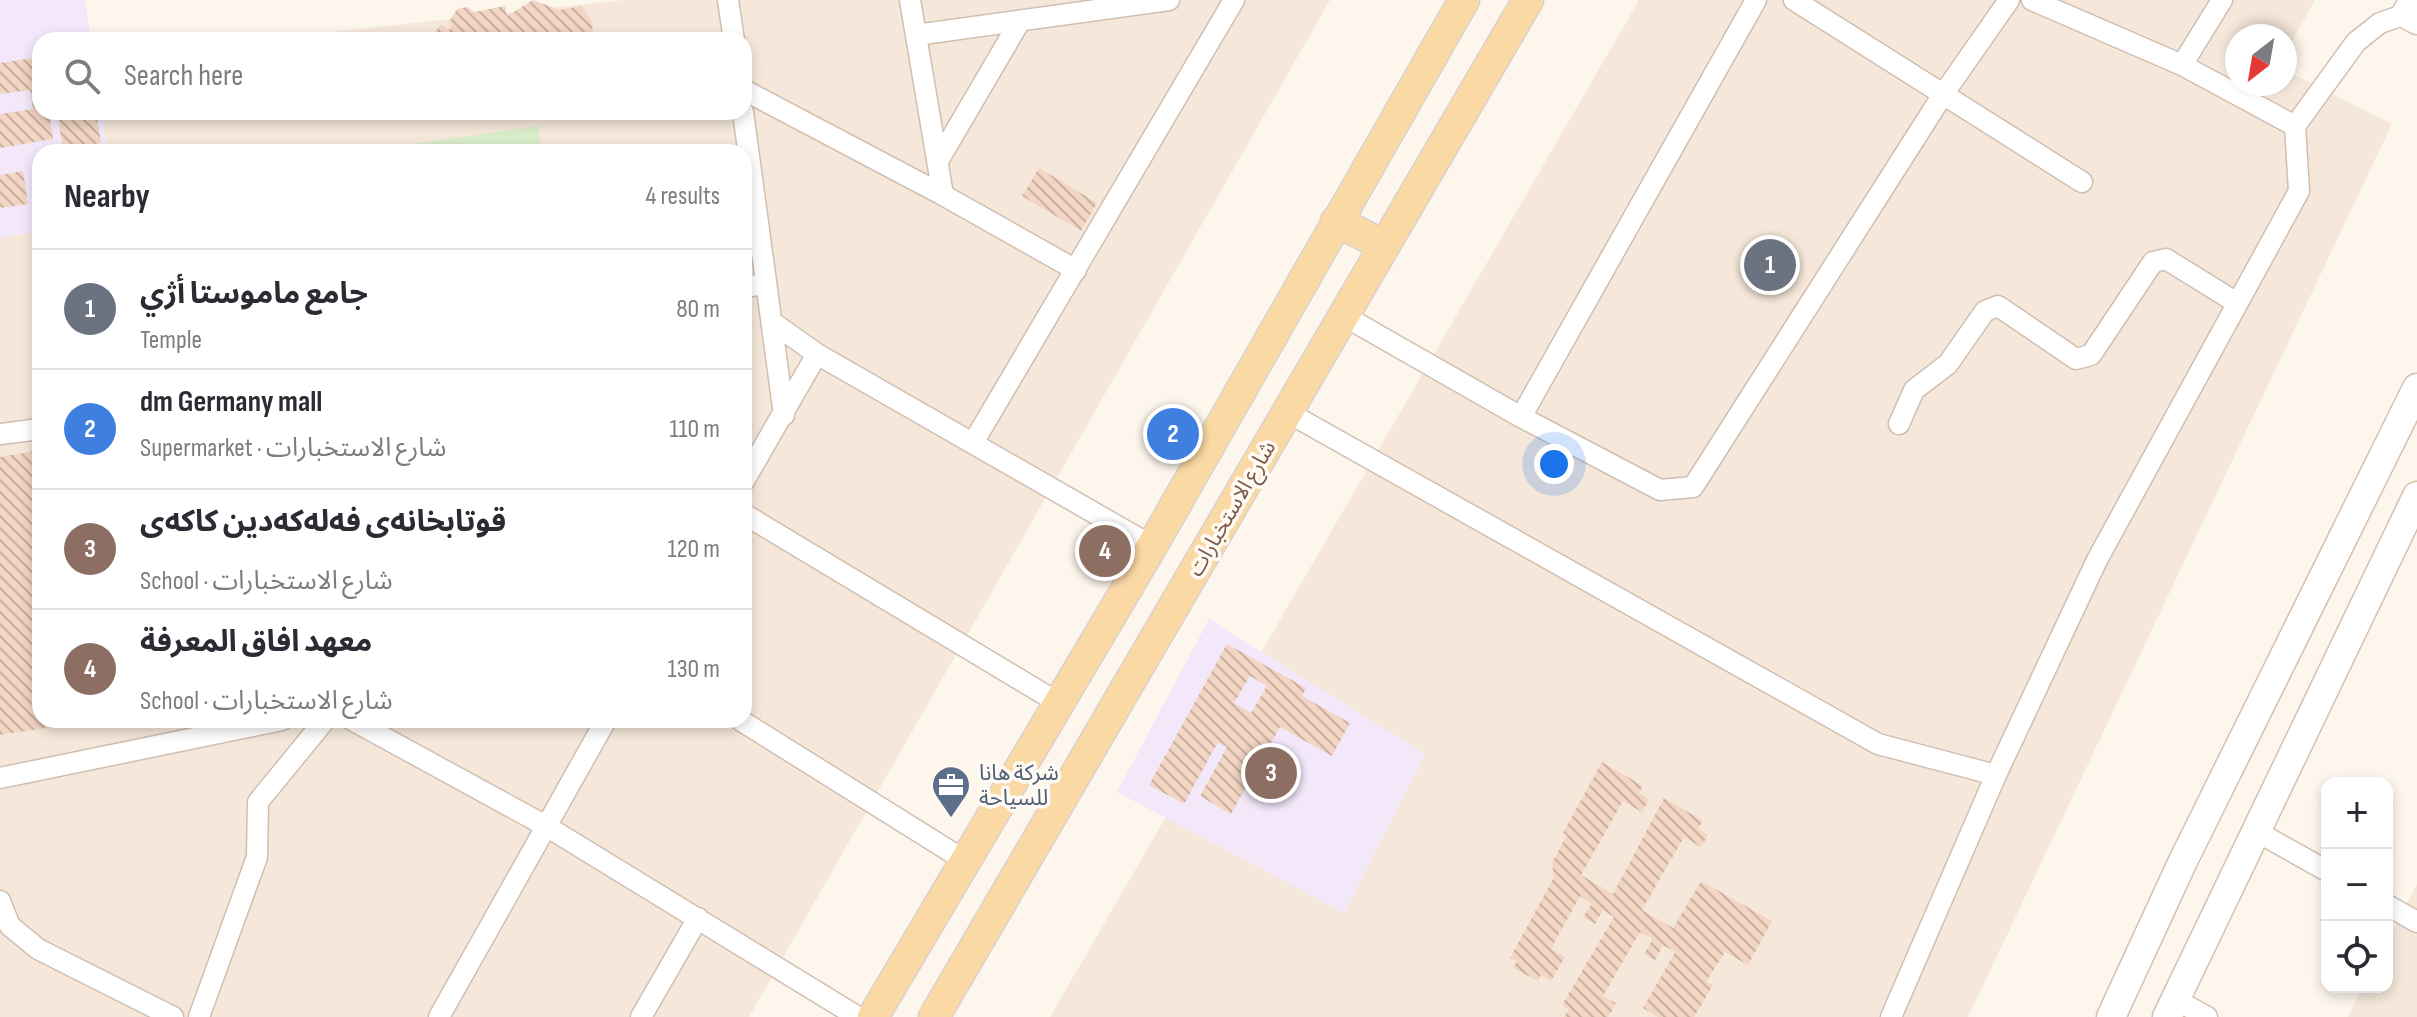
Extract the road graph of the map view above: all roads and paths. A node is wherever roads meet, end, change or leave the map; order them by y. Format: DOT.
graph roads {
  1 [pos="728,0"];
  2 [pos="910,0"];
  3 [pos="1169,0"];
  4 [pos="1234,0"];
  5 [pos="1464,0"];
  6 [pos="1528,0"];
  7 [pos="1756,0"];
  8 [pos="1794,0"];
  9 [pos="2009,0"];
  10 [pos="2032,0"];
  11 [pos="2222,0"];
  12 [pos="2412,11"];
  13 [pos="1020,21"];
  14 [pos="733,32"];
  15 [pos="916,35"];
  16 [pos="2182,65"];
  17 [pos="752,94"];
  18 [pos="1942,96"];
  19 [pos="744,120"];
  20 [pos="2295,126"];
  21 [pos="747,144"];
  22 [pos="938,161"];
  23 [pos="752,179"];
  24 [pos="2082,182"];
  25 [pos="943,195"];
  26 [pos="1336,221"];
  27 [pos="1383,245"];
  28 [pos="1076,270"];
  29 [pos="766,284"];
  30 [pos="752,286"];
  31 [pos="2237,303"];
  32 [pos="1346,317"];
  33 [pos="772,322"];
  34 [pos="817,354"];
  35 [pos="2417,388"];
  36 [pos="1287,412"];
  37 [pos="784,415"];
  38 [pos="1521,417"];
  39 [pos="1899,424"];
  40 [pos="32,430"];
  41 [pos="0,434"];
  42 [pos="973,443"];
  43 [pos="752,468"];
  44 [pos="2413,512"];
  45 [pos="752,519"];
  46 [pos="1152,546"];
  47 [pos="1057,702"];
  48 [pos="243,728"];
  49 [pos="318,728"];
  50 [pos="367,728"];
  51 [pos="601,728"];
  52 [pos="752,728"];
  53 [pos="1996,775"];
  54 [pos="0,778"];
  55 [pos="546,826"];
  56 [pos="2254,830"];
  57 [pos="964,860"];
  58 [pos="2321,868"];
  59 [pos="0,901"];
  60 [pos="2393,908"];
  61 [pos="698,918"];
  62 [pos="2417,922"];
  63 [pos="2171,1008"];
  64 [pos="173,1017"];
  65 [pos="199,1017"];
  66 [pos="439,1017"];
  67 [pos="641,1017"];
  68 [pos="858,1017"];
  69 [pos="873,1017"];
  70 [pos="934,1017"];
  71 [pos="1891,1017"];
  72 [pos="2111,1017"];
  73 [pos="2207,1017"];
  1 -- 14 [label="street"];
  2 -- 15 [label="street"];
  3 -- 13 [label="street"];
  4 -- 28 [label="street"];
  5 -- 26 [label="main road"];
  6 -- 27 [label="main road, شارع الاستخبارات"];
  7 -- 38 [label="street"];
  8 -- 18 [label="street"];
  9 -- 18 [label="street"];
  10 -- 16 [label="street"];
  11 -- 16 [label="street"];
  12 -- 20 [label="street"];
  13 -- 15 [label="street"];
  13 -- 22 [label="street"];
  15 -- 22 [label="street"];
  16 -- 20 [label="street"];
  17 -- 25 [label="street"];
  18 -- 24 [label="street"];
  18 -- 38 [label="street"];
  19 -- 21 [label="street"];
  20 -- 31 [label="street"];
  22 -- 25 [label="street"];
  23 -- 29 [label="street"];
  25 -- 28 [label="street"];
  26 -- 27 [label="main road"];
  26 -- 46 [label="main road"];
  27 -- 32 [label="main road, شارع الاستخبارات"];
  28 -- 42 [label="street"];
  29 -- 30 [label="street"];
  29 -- 33 [label="street"];
  31 -- 39 [label="street"];
  31 -- 53 [label="street"];
  32 -- 36 [label="main road, شارع الاستخبارات"];
  32 -- 38 [label="street"];
  33 -- 34 [label="street"];
  33 -- 37 [label="street"];
  34 -- 37 [label="street"];
  34 -- 42 [label="street"];
  35 -- 72 [label="street"];
  36 -- 53 [label="street"];
  36 -- 70 [label="main road, شارع الاستخبارات"];
  37 -- 43 [label="street"];
  40 -- 41 [label="street"];
  42 -- 46 [label="street"];
  44 -- 56 [label="street"];
  45 -- 47 [label="street"];
  46 -- 47 [label="main road"];
  47 -- 57 [label="main road"];
  48 -- 54 [label="street"];
  49 -- 65 [label="street"];
  50 -- 55 [label="street"];
  51 -- 55 [label="street"];
  52 -- 57 [label="street"];
  53 -- 71 [label="street"];
  55 -- 61 [label="street"];
  55 -- 66 [label="street"];
  56 -- 58 [label="street"];
  56 -- 63 [label="street"];
  57 -- 69 [label="main road"];
  59 -- 64 [label="street"];
  60 -- 62 [label="street"];
  61 -- 67 [label="street"];
  61 -- 68 [label="street"];
  63 -- 73 [label="street"];
}
